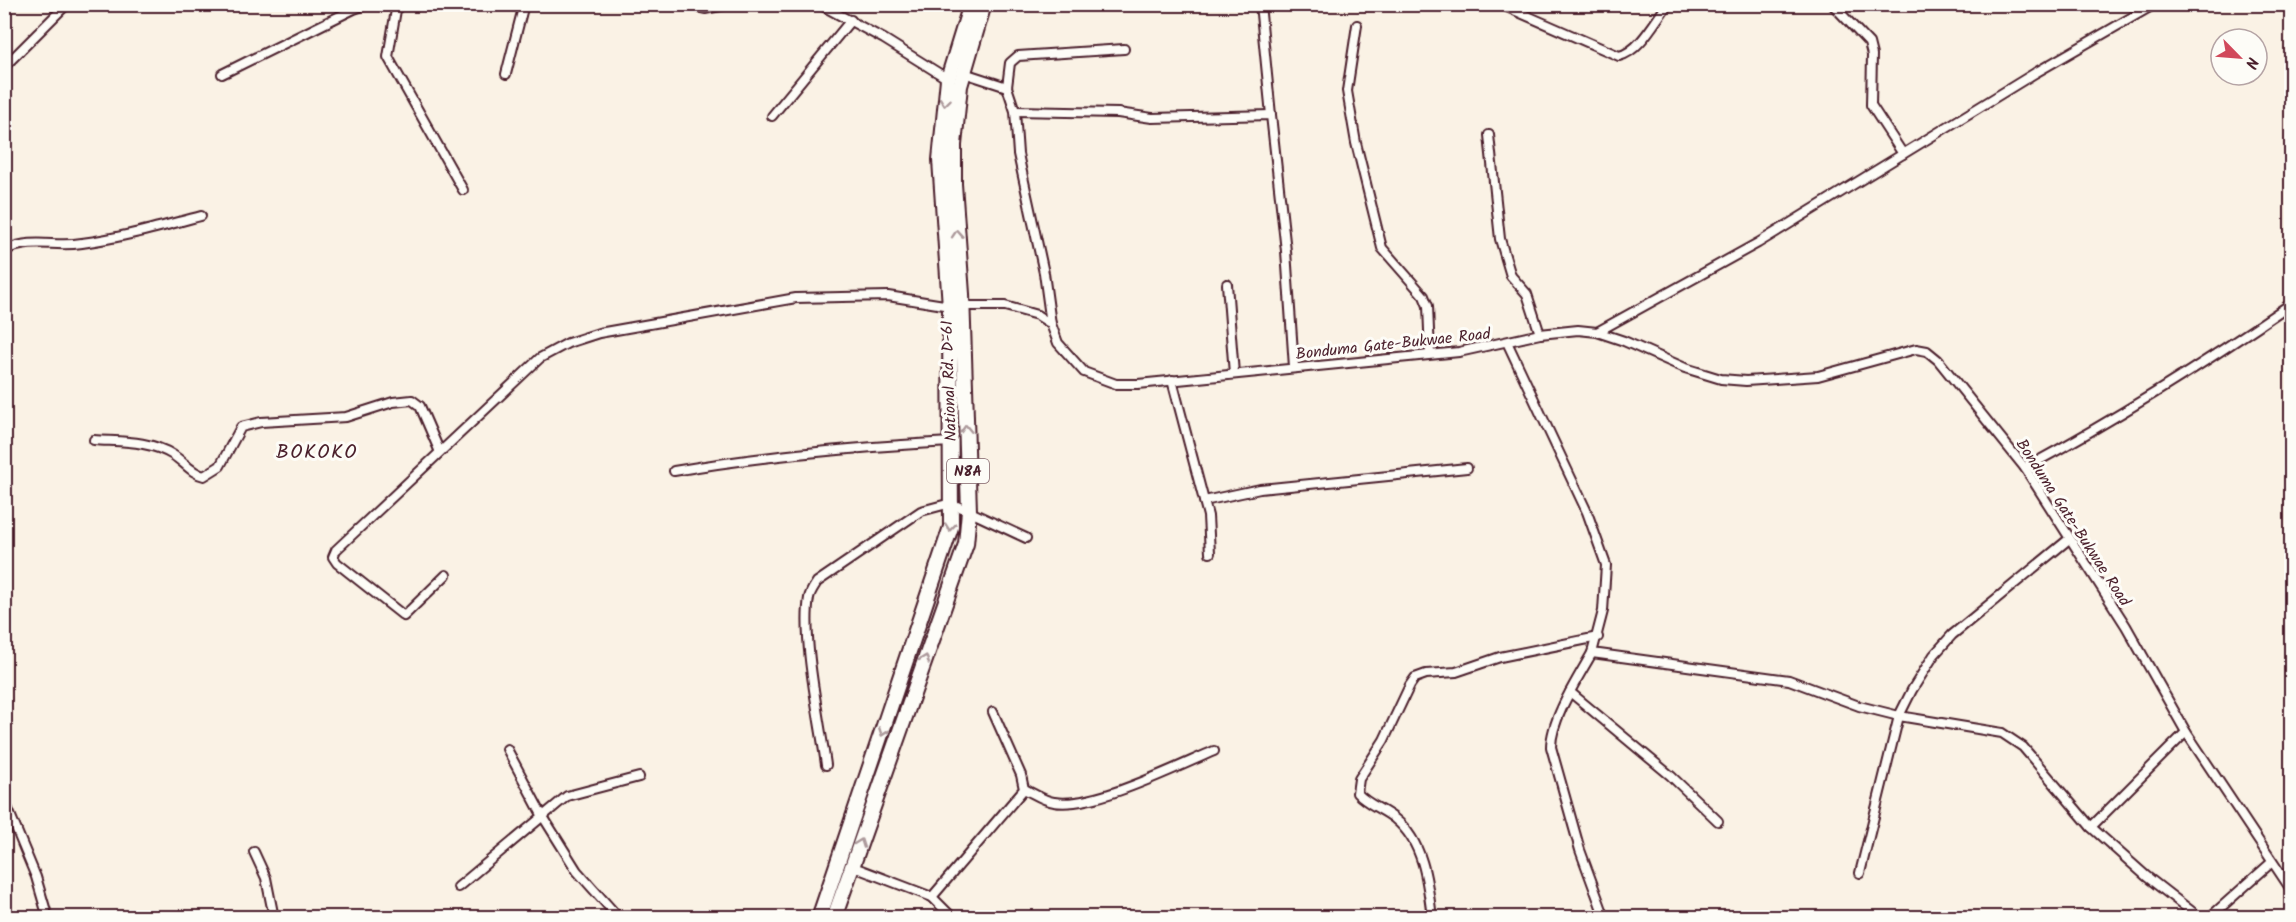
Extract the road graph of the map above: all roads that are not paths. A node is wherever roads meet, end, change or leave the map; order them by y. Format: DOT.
graph roads {
  1 [pos="67,4"];
  2 [pos="368,4"];
  3 [pos="397,4"];
  4 [pos="524,4"];
  5 [pos="681,4"];
  6 [pos="730,4"];
  7 [pos="819,4"];
  8 [pos="970,4"];
  9 [pos="984,4"];
  10 [pos="1260,4"];
  11 [pos="1500,4"];
  12 [pos="1668,4"];
  13 [pos="1832,4"];
  14 [pos="2155,4"];
  15 [pos="851,20"];
  16 [pos="1357,25"];
  17 [pos="1124,49"];
  18 [pos="4,67"];
  19 [pos="964,73"];
  20 [pos="222,74"];
  21 [pos="506,74"];
  22 [pos="948,79"];
  23 [pos="1007,87"];
  24 [pos="1015,111"];
  25 [pos="1271,115"];
  26 [pos="772,116"];
  27 [pos="1489,135"];
  28 [pos="1903,154"];
  29 [pos="463,190"];
  30 [pos="201,216"];
  31 [pos="4,250"];
  32 [pos="1227,284"];
  33 [pos="2292,303"];
  34 [pos="956,306"];
  35 [pos="1051,324"];
  36 [pos="1597,332"];
  37 [pos="1540,334"];
  38 [pos="1507,342"];
  39 [pos="1430,354"];
  40 [pos="1294,367"];
  41 [pos="1234,374"];
  42 [pos="1172,380"];
  43 [pos="94,440"];
  44 [pos="951,442"];
  45 [pos="439,450"];
  46 [pos="1467,468"];
  47 [pos="2025,468"];
  48 [pos="674,471"];
  49 [pos="1204,501"];
  50 [pos="951,503"];
  51 [pos="969,512"];
  52 [pos="1026,538"];
  53 [pos="2070,539"];
  54 [pos="1210,553"];
  55 [pos="446,575"];
  56 [pos="1598,637"];
  57 [pos="1592,653"];
  58 [pos="1570,692"];
  59 [pos="993,712"];
  60 [pos="1899,716"];
  61 [pos="2186,732"];
  62 [pos="507,749"];
  63 [pos="1214,752"];
  64 [pos="826,765"];
  65 [pos="639,777"];
  66 [pos="1024,789"];
  67 [pos="5,802"];
  68 [pos="542,814"];
  69 [pos="1718,821"];
  70 [pos="2091,827"];
  71 [pos="254,852"];
  72 [pos="2272,862"];
  73 [pos="852,866"];
  74 [pos="1860,873"];
  75 [pos="458,887"];
  76 [pos="2292,891"];
  77 [pos="932,897"];
  78 [pos="48,918"];
  79 [pos="274,918"];
  80 [pos="619,918"];
  81 [pos="819,918"];
  82 [pos="834,918"];
  83 [pos="953,918"];
  84 [pos="1432,918"];
  85 [pos="1605,918"];
  86 [pos="2200,918"];
  87 [pos="2209,918"];
  1 -- 18 [label="street"];
  2 -- 20 [label="street"];
  3 -- 29 [label="street"];
  4 -- 21 [label="street"];
  5 -- 6 [label="street"];
  7 -- 15 [label="street"];
  8 -- 22 [label="highway, National Rd. D-61 / N8A"];
  9 -- 19 [label="highway, National Rd. D-61 / N8A"];
  10 -- 25 [label="street"];
  11 -- 12 [label="street"];
  13 -- 28 [label="street"];
  14 -- 28 [label="street"];
  15 -- 22 [label="street"];
  15 -- 26 [label="street"];
  16 -- 39 [label="street"];
  17 -- 23 [label="street"];
  19 -- 23 [label="street"];
  34 -- 19 [label="highway, National Rd. D-61 / N8A, one-way"];
  22 -- 34 [label="highway, National Rd. D-61 / N8A, one-way"];
  23 -- 24 [label="street, Bonduma Gate-Bukwae Road"];
  24 -- 25 [label="street"];
  24 -- 35 [label="street, Bonduma Gate-Bukwae Road"];
  25 -- 40 [label="street"];
  27 -- 37 [label="street"];
  28 -- 36 [label="street"];
  30 -- 31 [label="street"];
  32 -- 41 [label="street"];
  33 -- 47 [label="street"];
  34 -- 35 [label="street"];
  34 -- 44 [label="highway, National Rd. D-61 / N8A"];
  34 -- 45 [label="street"];
  51 -- 34 [label="highway, National Rd. D-61 / N8A, one-way"];
  35 -- 42 [label="street, Bonduma Gate-Bukwae Road"];
  36 -- 37 [label="street, Bonduma Gate-Bukwae Road"];
  36 -- 47 [label="street, Bonduma Gate-Bukwae Road"];
  37 -- 38 [label="street, Bonduma Gate-Bukwae Road"];
  38 -- 39 [label="street, Bonduma Gate-Bukwae Road"];
  38 -- 56 [label="street"];
  39 -- 40 [label="street, Bonduma Gate-Bukwae Road"];
  40 -- 41 [label="street, Bonduma Gate-Bukwae Road"];
  41 -- 42 [label="street, Bonduma Gate-Bukwae Road"];
  42 -- 49 [label="street"];
  43 -- 45 [label="street"];
  44 -- 48 [label="street"];
  44 -- 50 [label="highway, National Rd. D-61 / N8A"];
  45 -- 55 [label="street"];
  46 -- 49 [label="street"];
  47 -- 53 [label="street, Bonduma Gate-Bukwae Road"];
  49 -- 54 [label="street"];
  50 -- 51 [label="street"];
  50 -- 64 [label="street"];
  50 -- 81 [label="highway, National Rd. D-61 / N8A, one-way"];
  51 -- 52 [label="street"];
  73 -- 51 [label="highway, National Rd. D-61 / N8A, one-way"];
  53 -- 60 [label="street"];
  53 -- 61 [label="street, Bonduma Gate-Bukwae Road"];
  56 -- 57 [label="street"];
  56 -- 84 [label="street"];
  57 -- 58 [label="street"];
  57 -- 60 [label="street"];
  58 -- 69 [label="street"];
  58 -- 85 [label="street"];
  59 -- 66 [label="street"];
  60 -- 70 [label="street"];
  60 -- 74 [label="street"];
  61 -- 70 [label="street"];
  61 -- 72 [label="street, Bonduma Gate-Bukwae Road"];
  62 -- 68 [label="street"];
  63 -- 66 [label="street"];
  65 -- 68 [label="street"];
  66 -- 77 [label="street"];
  67 -- 78 [label="street"];
  68 -- 75 [label="street"];
  68 -- 80 [label="street"];
  70 -- 86 [label="street"];
  71 -- 79 [label="street"];
  72 -- 76 [label="street, Bonduma Gate-Bukwae Road"];
  72 -- 87 [label="street"];
  73 -- 77 [label="street"];
  73 -- 82 [label="highway, National Rd. D-61 / N8A"];
  77 -- 83 [label="street"];
}
